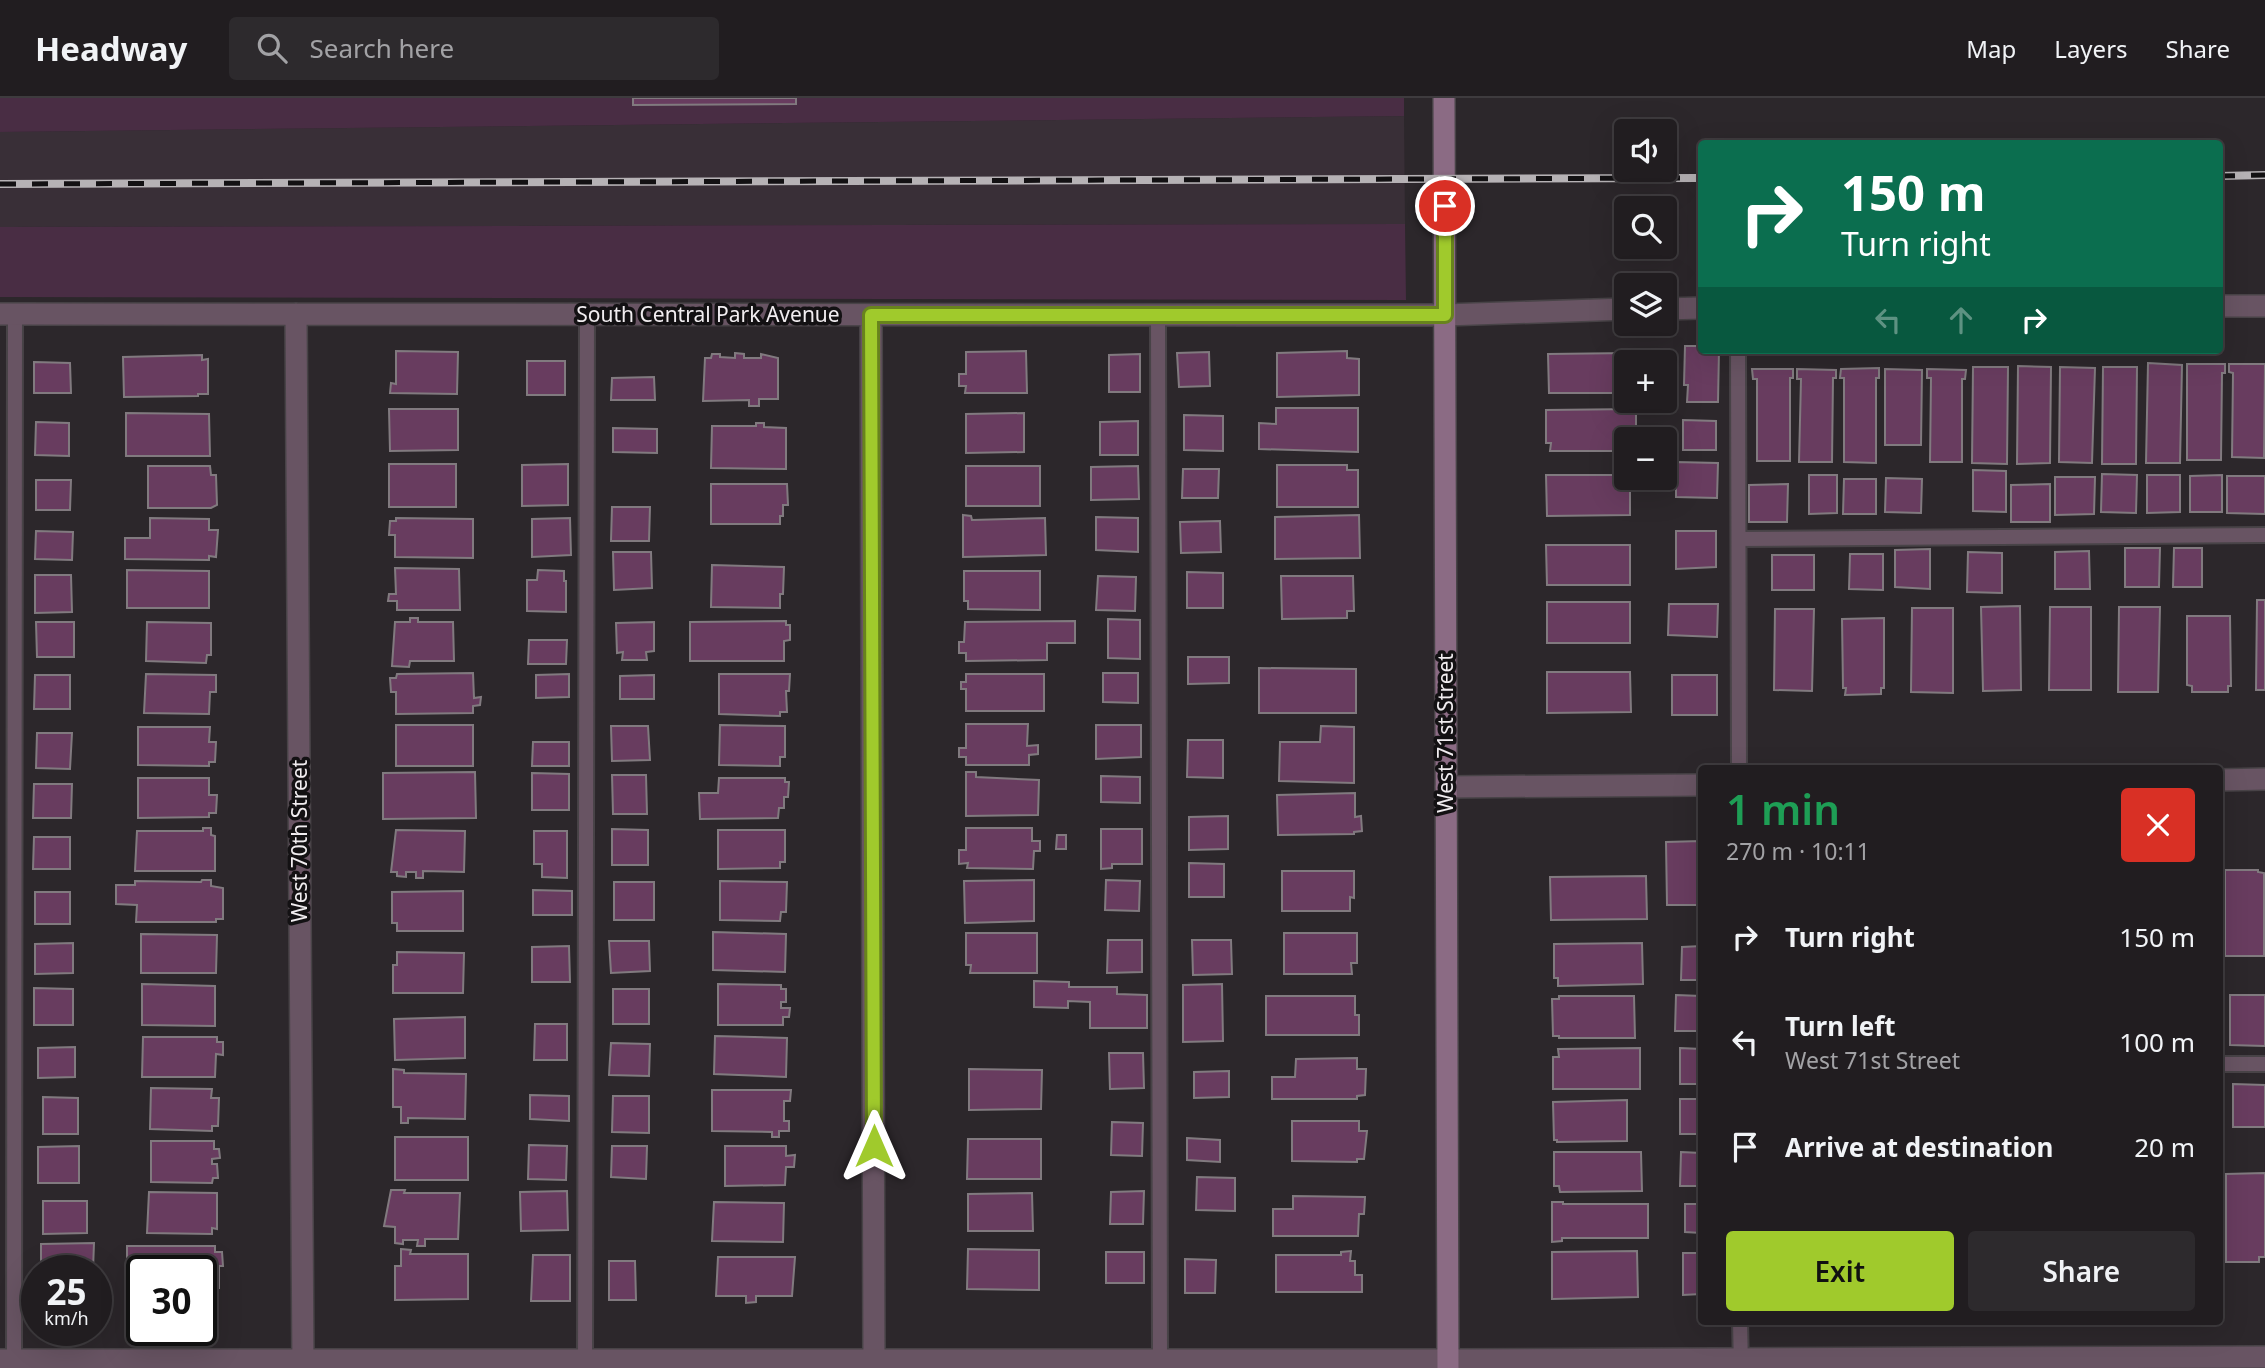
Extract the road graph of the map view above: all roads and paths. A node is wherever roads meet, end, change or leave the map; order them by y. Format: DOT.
graph roads {
  1 [pos="1444,98"];
  2 [pos="2223,306"];
  3 [pos="2265,306"];
  4 [pos="1698,308"];
  5 [pos="1614,309"];
  6 [pos="1677,309"];
  7 [pos="8,314"];
  8 [pos="296,314"];
  9 [pos="587,314"];
  10 [pos="871,315"];
  11 [pos="1158,315"];
  12 [pos="1445,315"];
  13 [pos="1738,354"];
  14 [pos="2265,535"];
  15 [pos="1739,539"];
  16 [pos="1740,765"];
  17 [pos="2265,779"];
  18 [pos="2223,780"];
  19 [pos="1698,785"];
  20 [pos="1446,787"];
  21 [pos="2223,1064"];
  22 [pos="2265,1064"];
  23 [pos="1740,1325"];
  24 [pos="2265,1357"];
  25 [pos="9,1362"];
  26 [pos="303,1364"];
  27 [pos="585,1364"];
  28 [pos="874,1364"];
  29 [pos="1160,1364"];
  30 [pos="1448,1364"];
  31 [pos="1741,1364"];
  1 -- 12 [label="main road, West 71st Street"];
  2 -- 3 [label="street"];
  4 -- 6 [label="street"];
  5 -- 12 [label="street, South Central Park Avenue"];
  7 -- 8 [label="street, South Central Park Avenue"];
  7 -- 25 [label="lane"];
  8 -- 9 [label="street, South Central Park Avenue"];
  8 -- 26 [label="street, West 70th Street"];
  9 -- 10 [label="street, South Central Park Avenue"];
  9 -- 27 [label="lane"];
  10 -- 11 [label="street, South Central Park Avenue"];
  10 -- 28 [label="street"];
  11 -- 12 [label="street, South Central Park Avenue"];
  11 -- 29 [label="lane"];
  12 -- 20 [label="main road, West 71st Street"];
  13 -- 15 [label="lane"];
  14 -- 15 [label="lane"];
  15 -- 16 [label="lane"];
  17 -- 18 [label="street"];
  19 -- 20 [label="street"];
  20 -- 30 [label="main road, West 71st Street"];
  21 -- 22 [label="lane"];
  23 -- 31 [label="lane"];
  24 -- 31 [label="street"];
  25 -- 26 [label="street"];
  26 -- 27 [label="street"];
  27 -- 28 [label="street"];
  28 -- 29 [label="street"];
  29 -- 30 [label="street"];
  30 -- 31 [label="street"];
}
